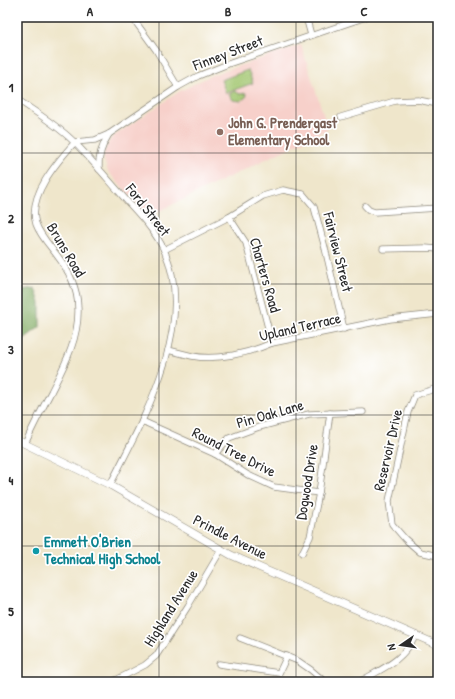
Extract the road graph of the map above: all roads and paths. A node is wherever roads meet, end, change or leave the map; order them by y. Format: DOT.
graph roads {
  1 [pos="132,17"];
  2 [pos="306,17"];
  3 [pos="366,17"];
  4 [pos="311,35"];
  5 [pos="178,87"];
  6 [pos="17,99"];
  7 [pos="438,104"];
  8 [pos="341,117"];
  9 [pos="109,134"];
  10 [pos="75,142"];
  11 [pos="99,170"];
  12 [pos="365,206"];
  13 [pos="438,208"];
  14 [pos="229,217"];
  15 [pos="438,248"];
  16 [pos="383,249"];
  17 [pos="164,250"];
  18 [pos="438,314"];
  19 [pos="344,329"];
  20 [pos="272,343"];
  21 [pos="168,350"];
  22 [pos="438,388"];
  23 [pos="363,412"];
  24 [pos="330,413"];
  25 [pos="142,421"];
  26 [pos="17,440"];
  27 [pos="25,444"];
  28 [pos="215,454"];
  29 [pos="110,485"];
  30 [pos="319,494"];
  31 [pos="221,550"];
  32 [pos="302,553"];
  33 [pos="438,556"];
  34 [pos="416,635"];
  35 [pos="240,638"];
  36 [pos="438,645"];
  37 [pos="287,656"];
  38 [pos="219,664"];
  39 [pos="17,679"];
  40 [pos="26,682"];
  41 [pos="112,682"];
  42 [pos="325,682"];
  43 [pos="359,682"];
  1 -- 5 [label="street"];
  2 -- 4 [label="street"];
  3 -- 4 [label="street, Finney Street"];
  4 -- 5 [label="street, Finney Street"];
  5 -- 9 [label="street, Finney Street"];
  6 -- 10 [label="street, Ford Street"];
  7 -- 8 [label="street"];
  9 -- 10 [label="street, Finney Street"];
  9 -- 11 [label="street"];
  10 -- 11 [label="street, Ford Street"];
  10 -- 27 [label="street, Bruns Road"];
  11 -- 17 [label="street, Ford Street"];
  12 -- 13 [label="street"];
  14 -- 17 [label="street, Fairview Street"];
  14 -- 19 [label="street, Fairview Street"];
  14 -- 20 [label="street, Charters Road"];
  15 -- 16 [label="street"];
  17 -- 21 [label="street, Ford Street"];
  18 -- 19 [label="street, Upland Terrace"];
  19 -- 20 [label="street, Upland Terrace"];
  20 -- 21 [label="street, Upland Terrace"];
  21 -- 25 [label="street, Ford Street"];
  22 -- 33 [label="street, Reservoir Drive"];
  23 -- 24 [label="street, Pin Oak Lane"];
  24 -- 28 [label="street, Pin Oak Lane"];
  24 -- 30 [label="street, Dogwood Drive"];
  25 -- 28 [label="street, Round Tree Drive"];
  25 -- 29 [label="street, Ford Street"];
  26 -- 27 [label="main road, Prindle Avenue"];
  27 -- 29 [label="main road, Prindle Avenue"];
  28 -- 30 [label="street, Round Tree Drive"];
  29 -- 31 [label="main road, Prindle Avenue"];
  30 -- 32 [label="street, Dogwood Drive"];
  31 -- 34 [label="main road, Prindle Avenue"];
  31 -- 41 [label="street, Highland Avenue"];
  34 -- 36 [label="main road, Prindle Avenue"];
  34 -- 43 [label="street"];
  35 -- 37 [label="street"];
  37 -- 38 [label="street"];
  37 -- 42 [label="street"];
  39 -- 40 [label="street"];
}
